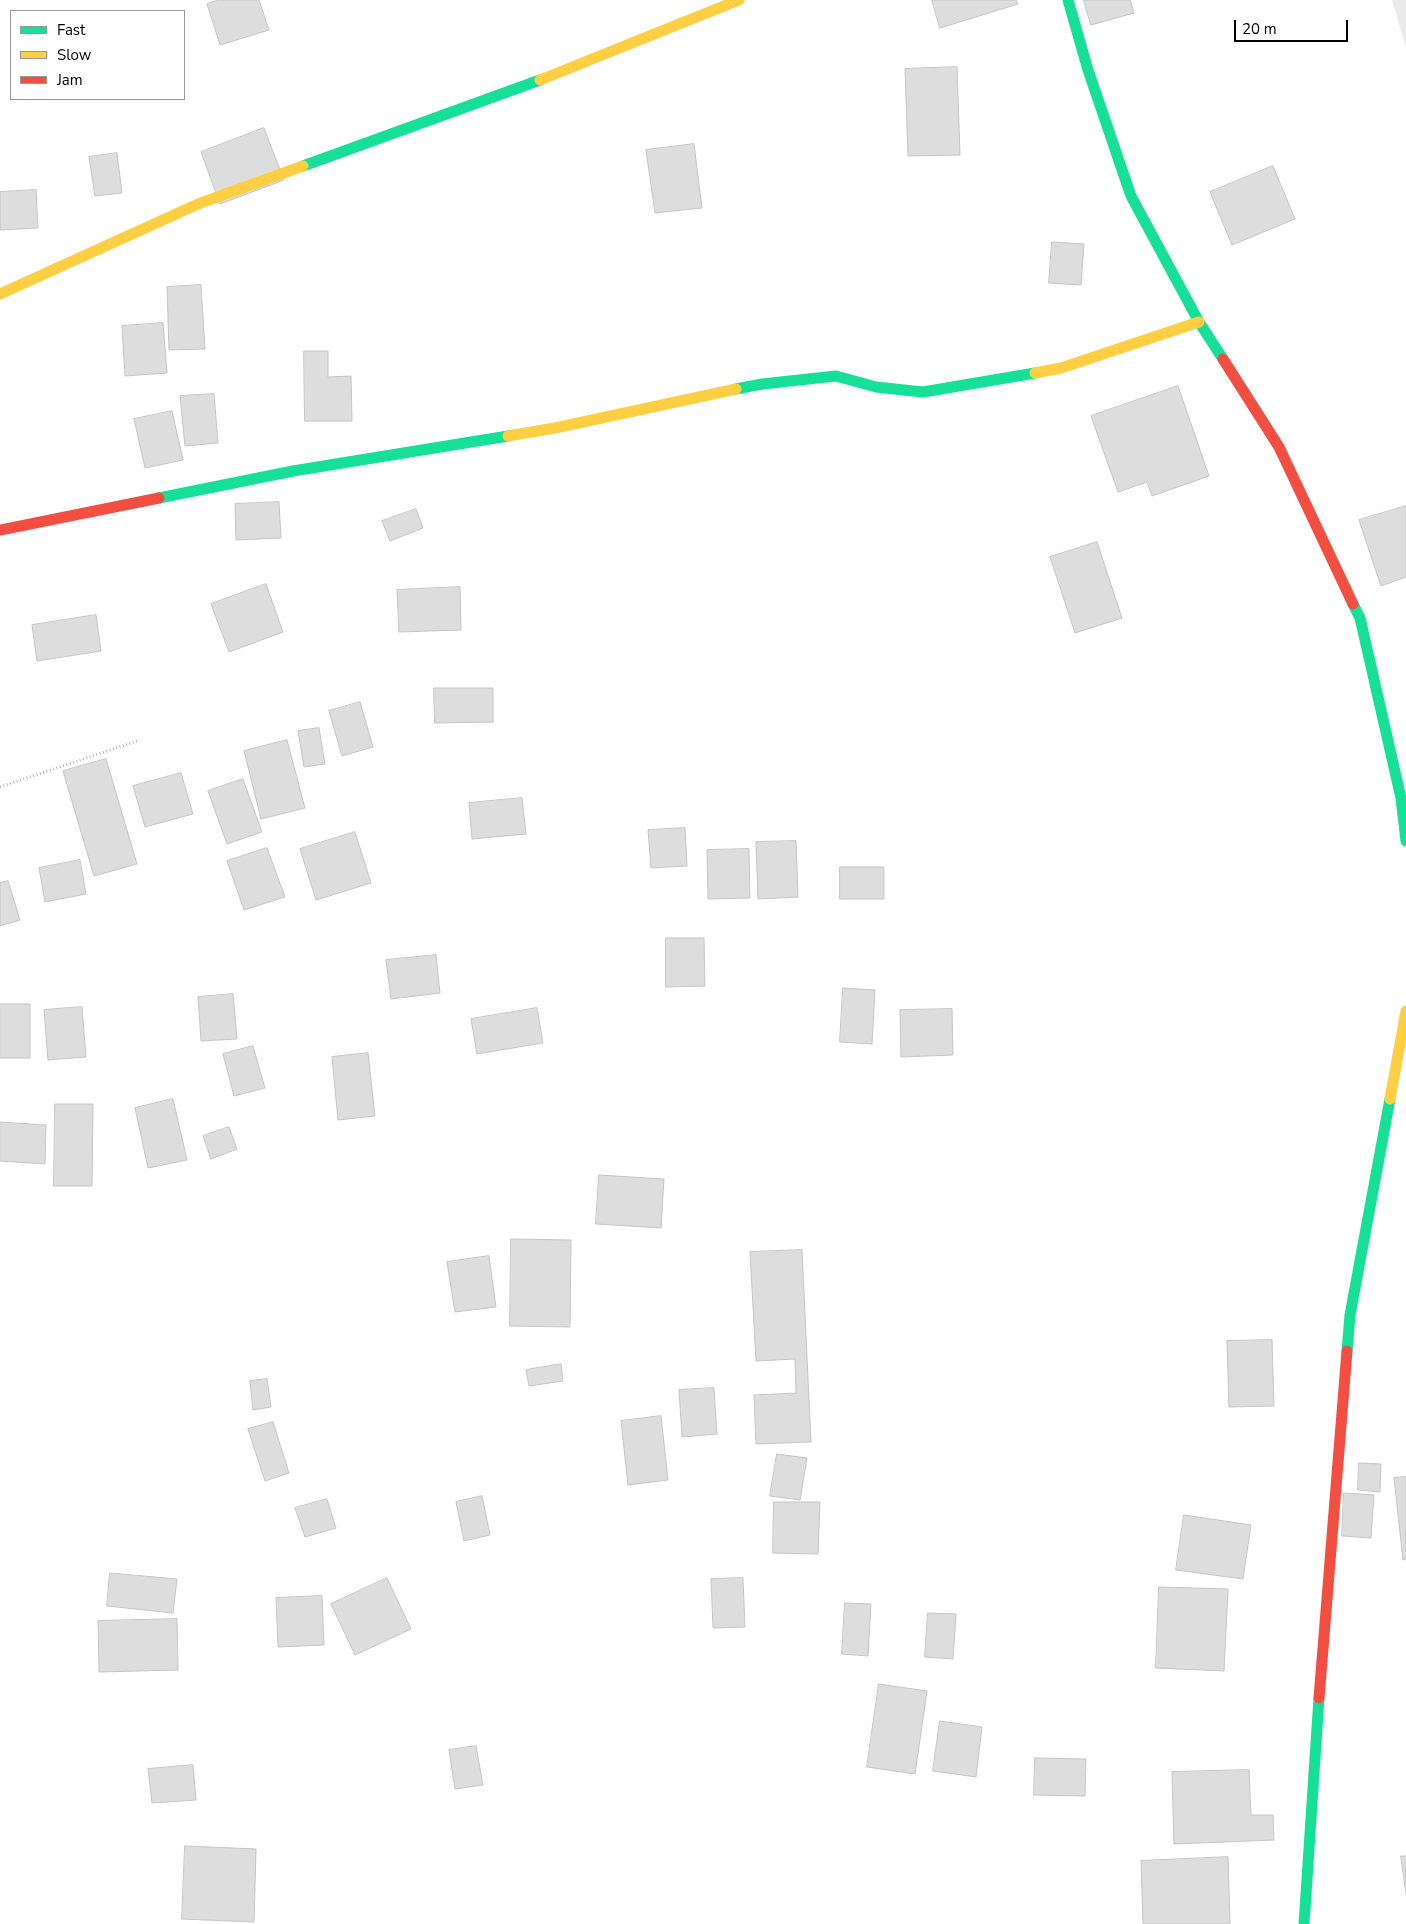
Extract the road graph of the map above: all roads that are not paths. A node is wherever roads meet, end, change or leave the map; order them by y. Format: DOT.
graph roads {
  1 [pos="740,0"];
  2 [pos="1068,0"];
  3 [pos="0,294"];
  4 [pos="1199,322"];
  5 [pos="0,530"];
  6 [pos="1406,841"];
  7 [pos="1406,1011"];
  8 [pos="1304,1924"];
  1 -- 3 [label="street"];
  2 -- 4 [label="street"];
  4 -- 5 [label="street"];
  4 -- 6 [label="street"];
  7 -- 8 [label="street"];
}
